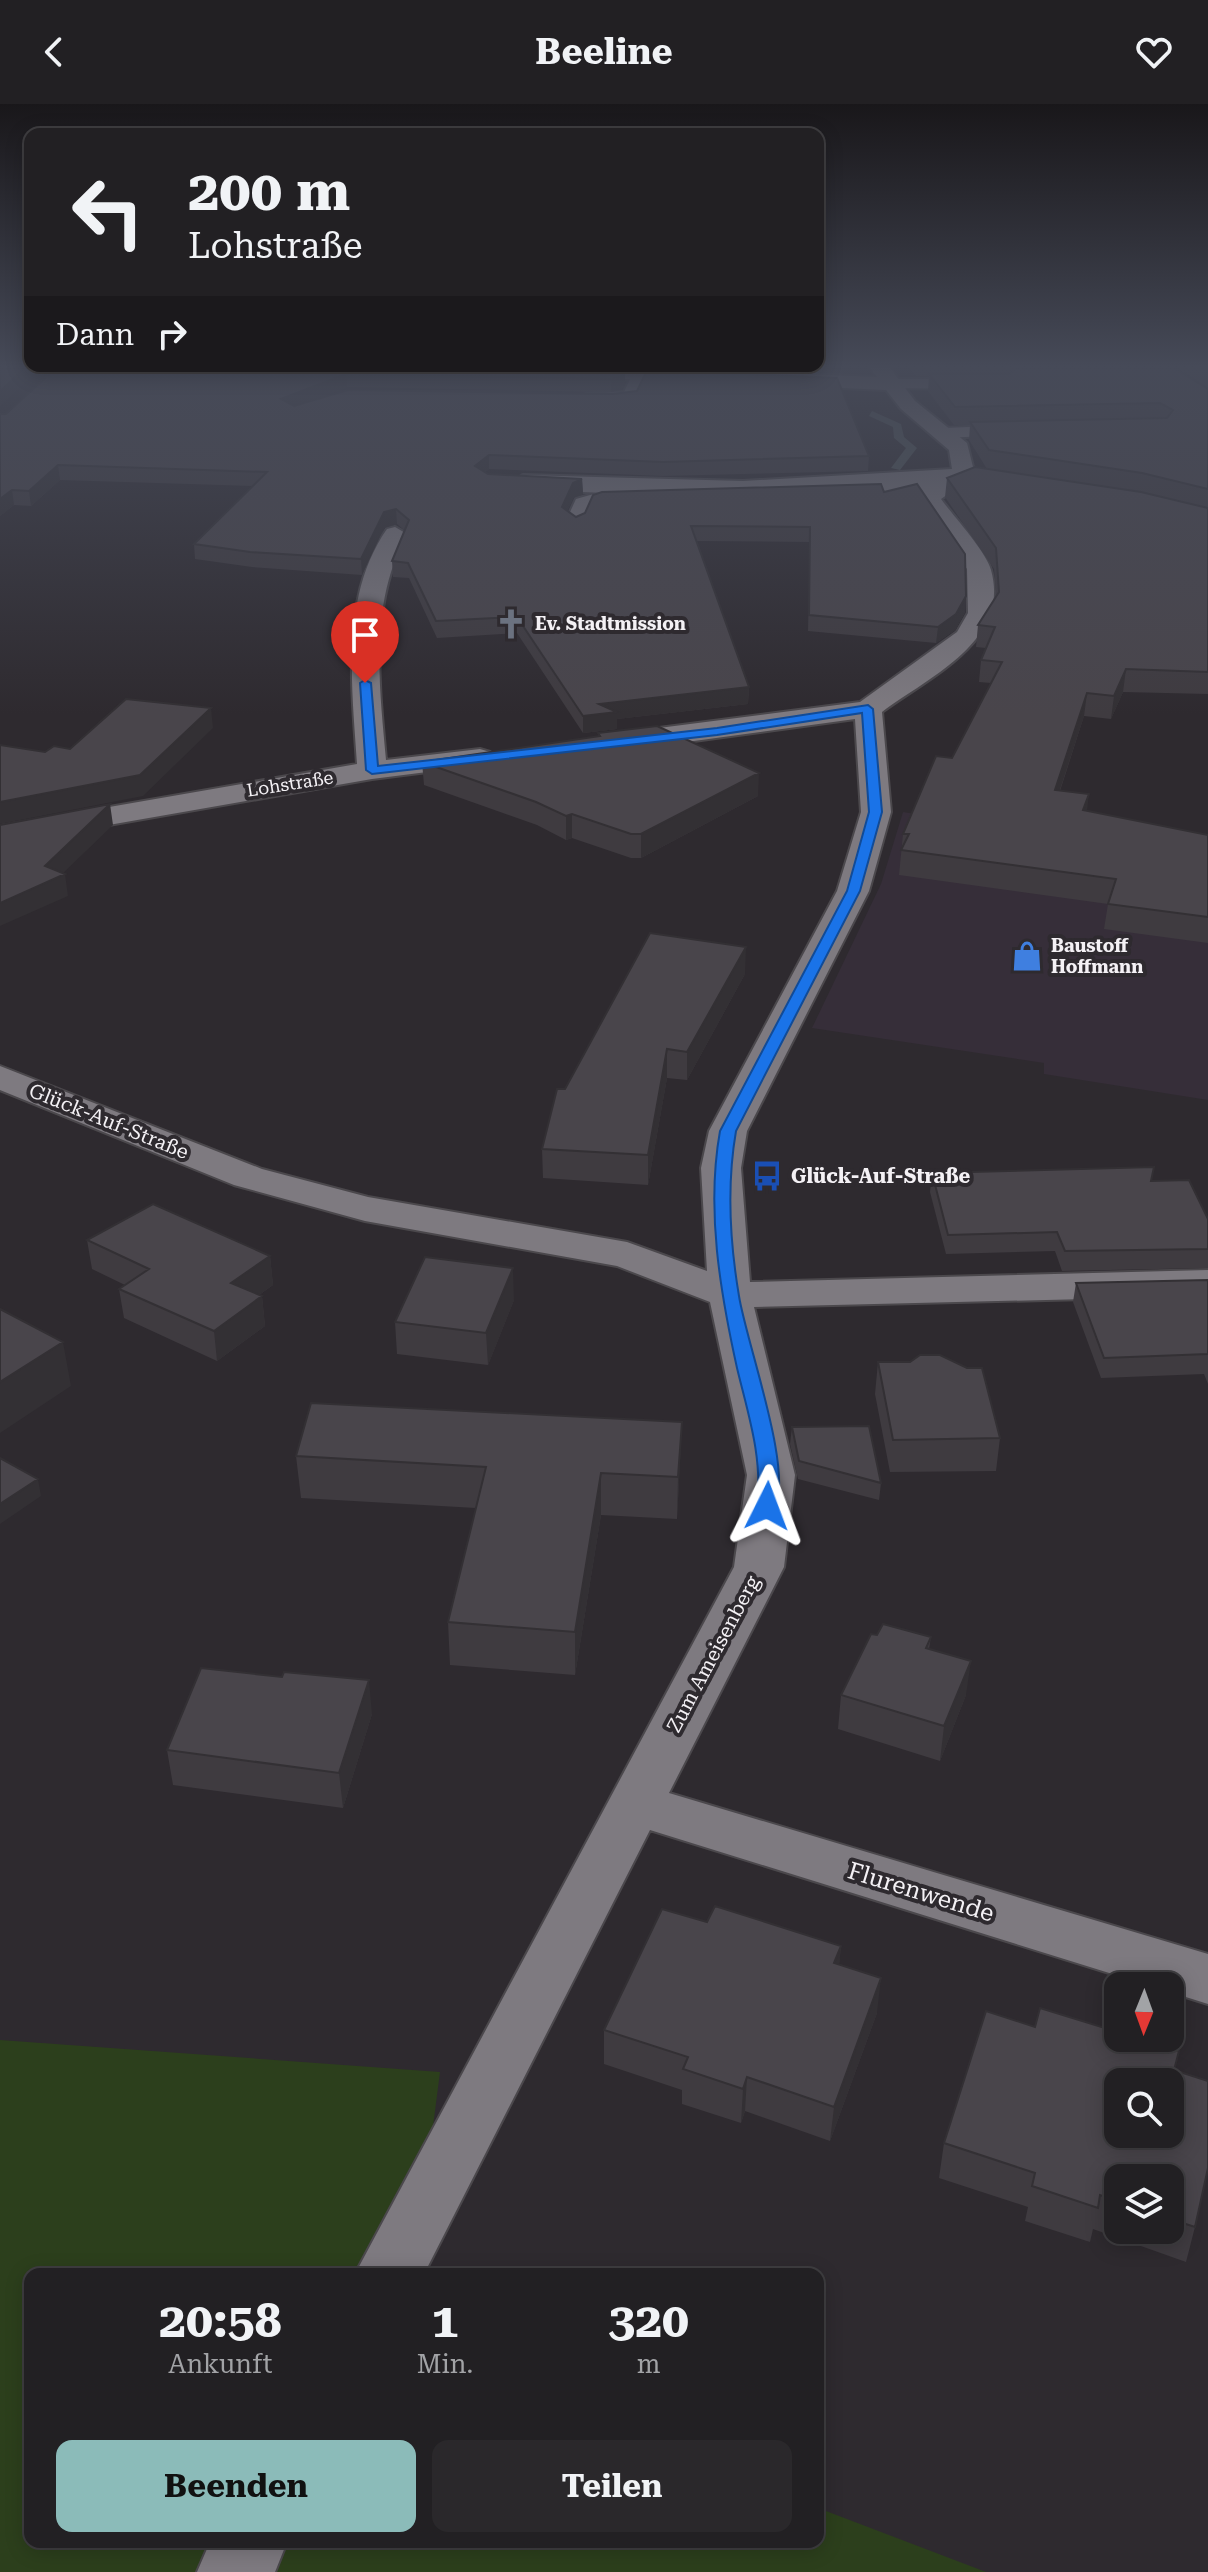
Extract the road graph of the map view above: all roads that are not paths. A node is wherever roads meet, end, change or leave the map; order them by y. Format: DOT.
graph roads {
  1 [pos="546,483"];
  2 [pos="882,483"];
  3 [pos="929,483"];
  4 [pos="955,483"];
  5 [pos="575,523"];
  6 [pos="395,534"];
  7 [pos="868,709"];
  8 [pos="593,745"];
  9 [pos="515,754"];
  10 [pos="372,770"];
  11 [pos="0,835"];
  12 [pos="0,1077"];
  13 [pos="1208,1283"];
  14 [pos="730,1295"];
  15 [pos="634,1804"];
  16 [pos="1208,1979"];
  17 [pos="392,2268"];
  18 [pos="247,2548"];
  19 [pos="235,2572"];
  1 -- 2 [label="street"];
  3 -- 5 [label="lane"];
  4 -- 7 [label="street"];
  6 -- 10 [label="street"];
  7 -- 8 [label="street"];
  7 -- 14 [label="street, Zum Ameisenberg"];
  9 -- 10 [label="street, Lohstraße"];
  10 -- 11 [label="street, Lohstraße"];
  12 -- 14 [label="street, Glück-Auf-Straße"];
  13 -- 14 [label="street, Glück-Auf-Straße"];
  14 -- 15 [label="street, Zum Ameisenberg"];
  15 -- 16 [label="street, Flurenwende"];
  15 -- 17 [label="street, Zum Ameisenberg"];
  18 -- 19 [label="street"];
}
